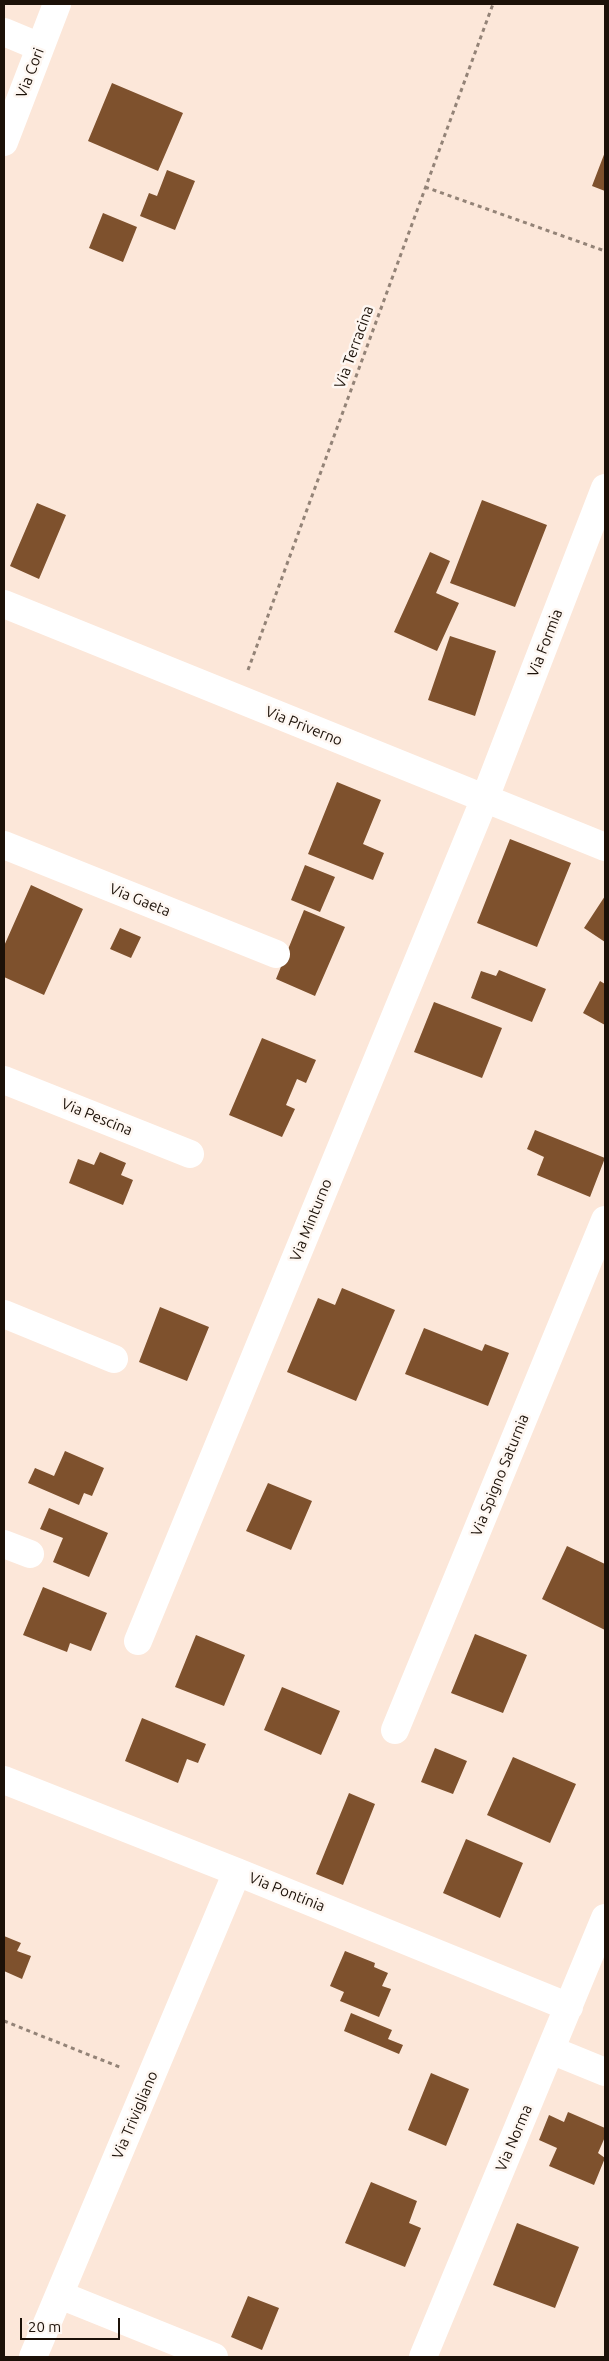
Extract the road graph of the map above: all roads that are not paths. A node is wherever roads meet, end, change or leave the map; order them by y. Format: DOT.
graph roads {
  1 [pos="57,4"];
  2 [pos="4,32"];
  3 [pos="40,47"];
  4 [pos="4,142"];
  5 [pos="605,488"];
  6 [pos="4,604"];
  7 [pos="485,798"];
  8 [pos="4,845"];
  9 [pos="605,847"];
  10 [pos="276,954"];
  11 [pos="4,1080"];
  12 [pos="190,1154"];
  13 [pos="605,1220"];
  14 [pos="4,1314"];
  15 [pos="114,1359"];
  16 [pos="4,1544"];
  17 [pos="30,1554"];
  18 [pos="138,1641"];
  19 [pos="395,1730"];
  20 [pos="4,1780"];
  21 [pos="237,1872"];
  22 [pos="605,1918"];
  23 [pos="569,2007"];
  24 [pos="551,2050"];
  25 [pos="605,2072"];
  26 [pos="60,2294"];
  27 [pos="432,2355"];
  28 [pos="34,2357"];
  29 [pos="214,2357"];
  1 -- 3 [label="street, Via Cori"];
  2 -- 3 [label="street"];
  3 -- 4 [label="street, Via Cori"];
  5 -- 7 [label="street, Via Formia"];
  6 -- 7 [label="street, Via Priverno"];
  7 -- 9 [label="street, Via Priverno"];
  7 -- 18 [label="street, Via Minturno"];
  8 -- 10 [label="street, Via Gaeta"];
  11 -- 12 [label="street, Via Pescina"];
  13 -- 19 [label="street, Via Spigno Saturnia"];
  14 -- 15 [label="street"];
  16 -- 17 [label="street"];
  20 -- 21 [label="street, Via Pontinia"];
  21 -- 23 [label="street, Via Pontinia"];
  21 -- 26 [label="street, Via Trivigliano"];
  22 -- 23 [label="street, Via Norma"];
  23 -- 24 [label="street, Via Norma"];
  24 -- 25 [label="street"];
  24 -- 27 [label="street, Via Norma"];
  26 -- 28 [label="street, Via Trivigliano"];
  26 -- 29 [label="street"];
}
